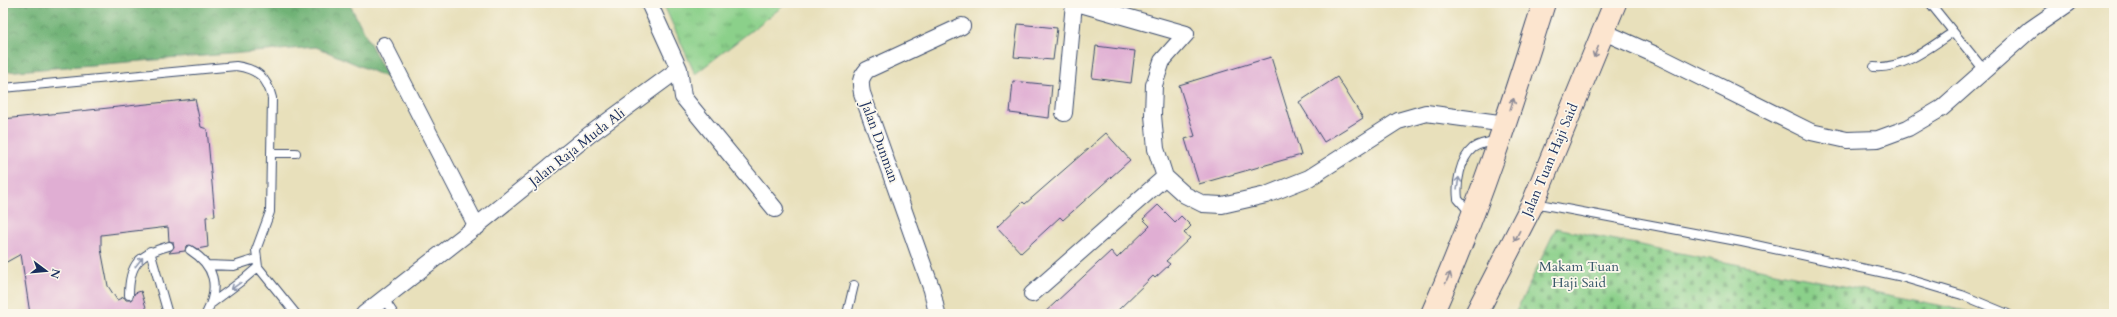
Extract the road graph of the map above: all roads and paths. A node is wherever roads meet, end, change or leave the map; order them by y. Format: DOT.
graph roads {
  1 [pos="650,3"];
  2 [pos="1076,3"];
  3 [pos="1544,3"];
  4 [pos="1615,3"];
  5 [pos="1930,3"];
  6 [pos="2069,3"];
  7 [pos="962,26"];
  8 [pos="1604,32"];
  9 [pos="1953,32"];
  10 [pos="384,45"];
  11 [pos="1874,67"];
  12 [pos="679,69"];
  13 [pos="1984,70"];
  14 [pos="3,88"];
  15 [pos="1064,113"];
  16 [pos="1503,132"];
  17 [pos="271,153"];
  18 [pos="296,153"];
  19 [pos="1165,177"];
  20 [pos="1533,203"];
  21 [pos="775,209"];
  22 [pos="476,227"];
  23 [pos="169,246"];
  24 [pos="190,250"];
  25 [pos="150,251"];
  26 [pos="257,263"];
  27 [pos="207,264"];
  28 [pos="854,285"];
  29 [pos="1032,294"];
  30 [pos="129,295"];
  31 [pos="384,299"];
  32 [pos="212,303"];
  33 [pos="168,314"];
  34 [pos="206,314"];
  35 [pos="296,314"];
  36 [pos="364,314"];
  37 [pos="394,314"];
  38 [pos="847,314"];
  39 [pos="937,314"];
  40 [pos="1432,314"];
  41 [pos="1476,314"];
  42 [pos="2008,314"];
  1 -- 12 [label="street"];
  2 -- 15 [label="street"];
  2 -- 19 [label="street"];
  16 -- 3 [label="main road, one-way"];
  4 -- 8 [label="main road, Jalan Tuan Haji Said"];
  5 -- 9 [label="lane"];
  6 -- 13 [label="street"];
  7 -- 39 [label="street, Jalan Dunman"];
  8 -- 13 [label="street"];
  8 -- 20 [label="main road, Jalan Tuan Haji Said, one-way"];
  9 -- 11 [label="lane"];
  9 -- 13 [label="lane"];
  10 -- 22 [label="street"];
  12 -- 21 [label="street"];
  12 -- 22 [label="street, Jalan Raja Muda Ali"];
  14 -- 17 [label="lane"];
  16 -- 19 [label="street"];
  40 -- 16 [label="main road, one-way"];
  17 -- 18 [label="lane"];
  17 -- 26 [label="lane"];
  19 -- 29 [label="street"];
  20 -- 41 [label="main road, Jalan Tuan Haji Said, one-way"];
  20 -- 42 [label="lane"];
  22 -- 31 [label="street, Jalan Raja Muda Ali"];
  23 -- 25 [label="lane"];
  24 -- 27 [label="lane"];
  30 -- 25 [label="lane, one-way"];
  25 -- 33 [label="lane"];
  26 -- 27 [label="lane"];
  26 -- 32 [label="lane, one-way"];
  26 -- 35 [label="lane"];
  27 -- 32 [label="lane"];
  28 -- 38 [label="lane"];
  31 -- 36 [label="street, Jalan Raja Muda Ali"];
  31 -- 37 [label="lane"];
  32 -- 34 [label="lane"];
}
